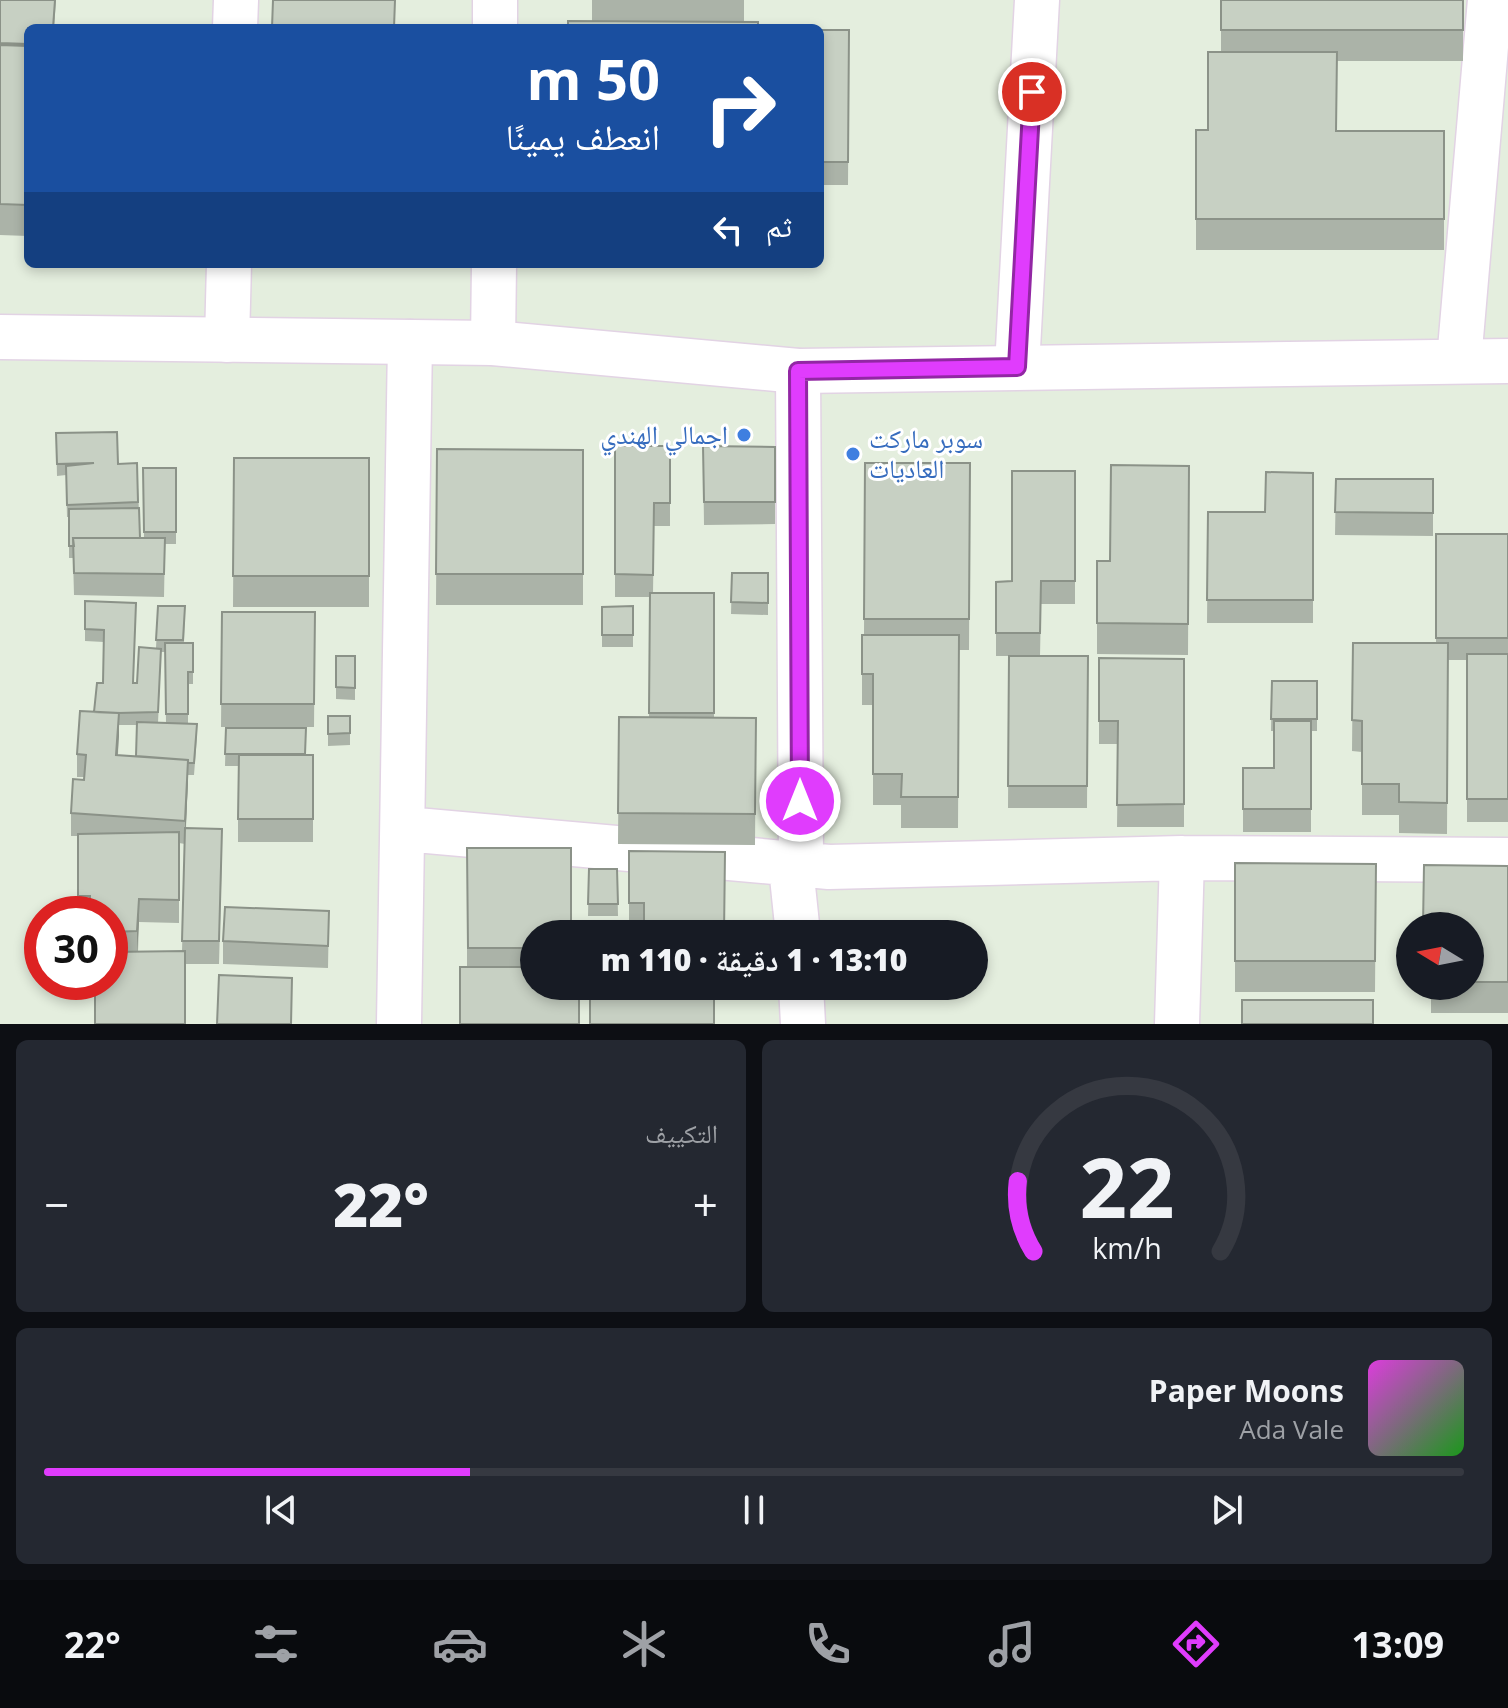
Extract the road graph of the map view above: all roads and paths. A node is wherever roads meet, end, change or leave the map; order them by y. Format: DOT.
graph roads {
  1 [pos="236,0"];
  2 [pos="495,0"];
  3 [pos="1037,0"];
  4 [pos="1490,0"];
  5 [pos="235,24"];
  6 [pos="495,24"];
  7 [pos="229,268"];
  8 [pos="494,268"];
  9 [pos="0,337"];
  10 [pos="227,340"];
  11 [pos="410,342"];
  12 [pos="493,343"];
  13 [pos="1459,361"];
  14 [pos="1508,361"];
  15 [pos="1017,367"];
  16 [pos="798,371"];
  17 [pos="405,829"];
  18 [pos="1182,858"];
  19 [pos="1508,860"];
  20 [pos="801,862"];
  21 [pos="797,920"];
  22 [pos="802,1000"];
  23 [pos="399,1024"];
  24 [pos="803,1024"];
  25 [pos="1177,1024"];
  1 -- 5 [label="street"];
  2 -- 6 [label="street"];
  3 -- 15 [label="street"];
  4 -- 13 [label="street"];
  7 -- 10 [label="street"];
  8 -- 12 [label="street"];
  9 -- 10 [label="street"];
  10 -- 11 [label="street"];
  11 -- 12 [label="street"];
  11 -- 17 [label="street"];
  12 -- 16 [label="street"];
  13 -- 14 [label="street"];
  13 -- 15 [label="street"];
  15 -- 16 [label="street"];
  16 -- 20 [label="street"];
  17 -- 20 [label="street"];
  17 -- 23 [label="street"];
  18 -- 19 [label="street"];
  18 -- 20 [label="street"];
  18 -- 25 [label="street"];
  20 -- 21 [label="street"];
  22 -- 24 [label="street"];
}
